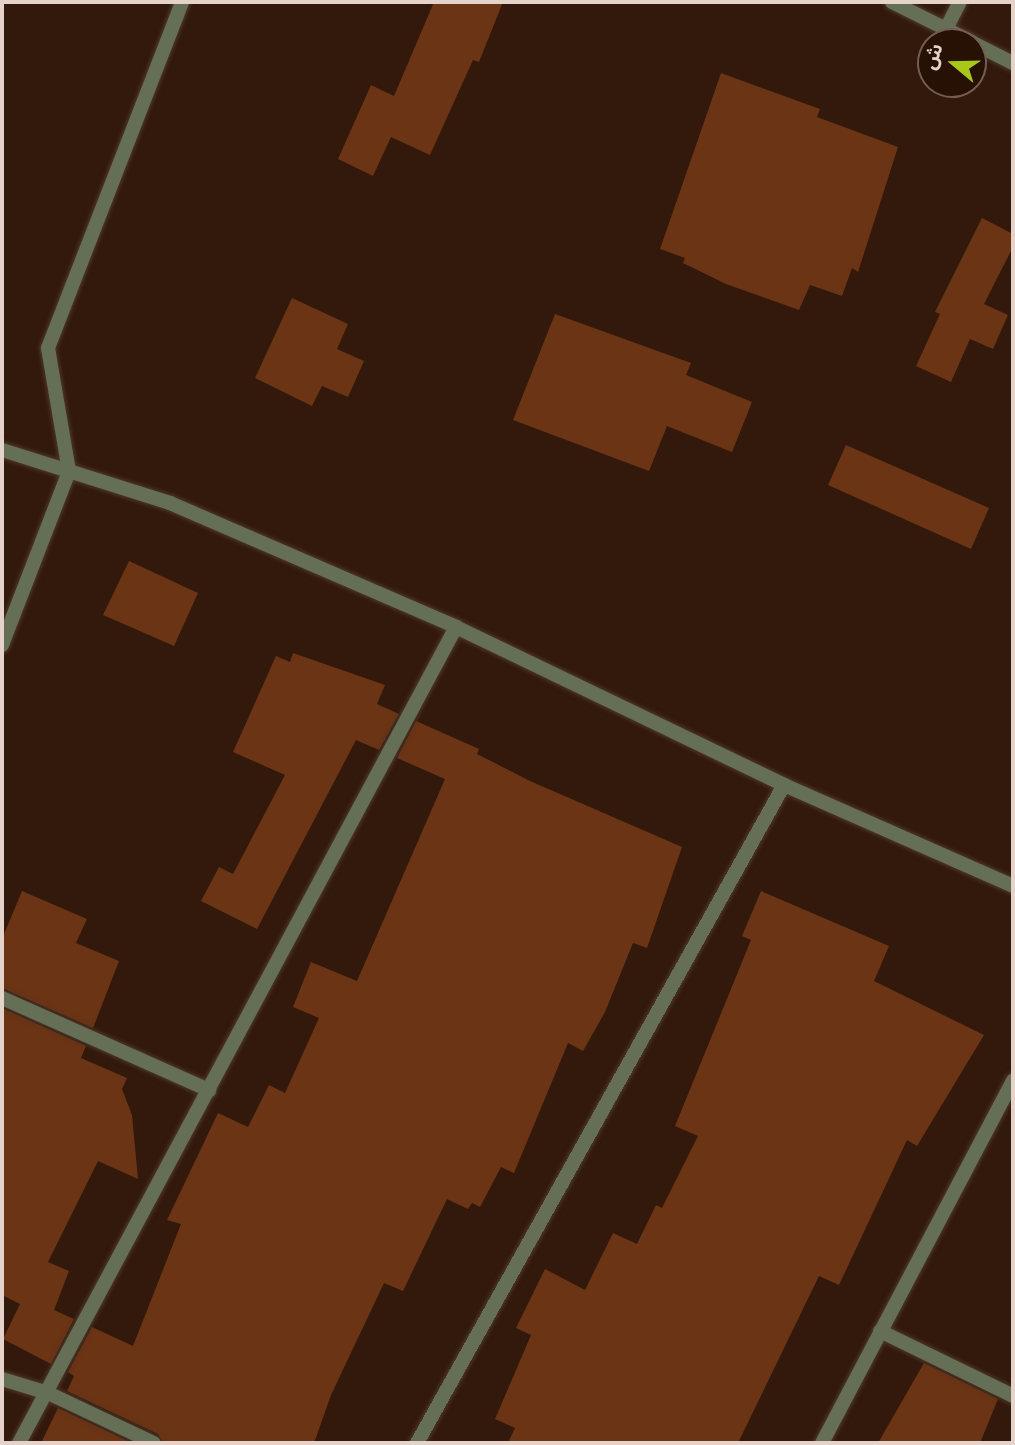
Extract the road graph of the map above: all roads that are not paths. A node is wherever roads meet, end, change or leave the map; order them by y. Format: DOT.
graph roads {
  1 [pos="182,2"];
  2 [pos="892,2"];
  3 [pos="960,2"];
  4 [pos="944,28"];
  5 [pos="947,28"];
  6 [pos="987,50"];
  7 [pos="1013,63"];
  8 [pos="2,450"];
  9 [pos="69,471"];
  10 [pos="456,627"];
  11 [pos="2,645"];
  12 [pos="785,785"];
  13 [pos="1013,886"];
  14 [pos="2,998"];
  15 [pos="1013,1080"];
  16 [pos="209,1090"];
  17 [pos="880,1331"];
  18 [pos="2,1379"];
  19 [pos="48,1393"];
  20 [pos="1013,1396"];
  21 [pos="19,1443"];
  22 [pos="154,1443"];
  23 [pos="417,1443"];
  24 [pos="822,1443"];
  1 -- 9 [label="street"];
  2 -- 4 [label="street"];
  3 -- 5 [label="street"];
  6 -- 7 [label="street"];
  8 -- 9 [label="street"];
  9 -- 10 [label="street"];
  9 -- 11 [label="street"];
  10 -- 12 [label="street"];
  10 -- 16 [label="street"];
  12 -- 13 [label="street"];
  12 -- 23 [label="street"];
  14 -- 16 [label="street"];
  15 -- 17 [label="street"];
  16 -- 19 [label="street"];
  17 -- 20 [label="street"];
  17 -- 24 [label="street"];
  18 -- 19 [label="street"];
  19 -- 21 [label="street"];
  19 -- 22 [label="street"];
}
